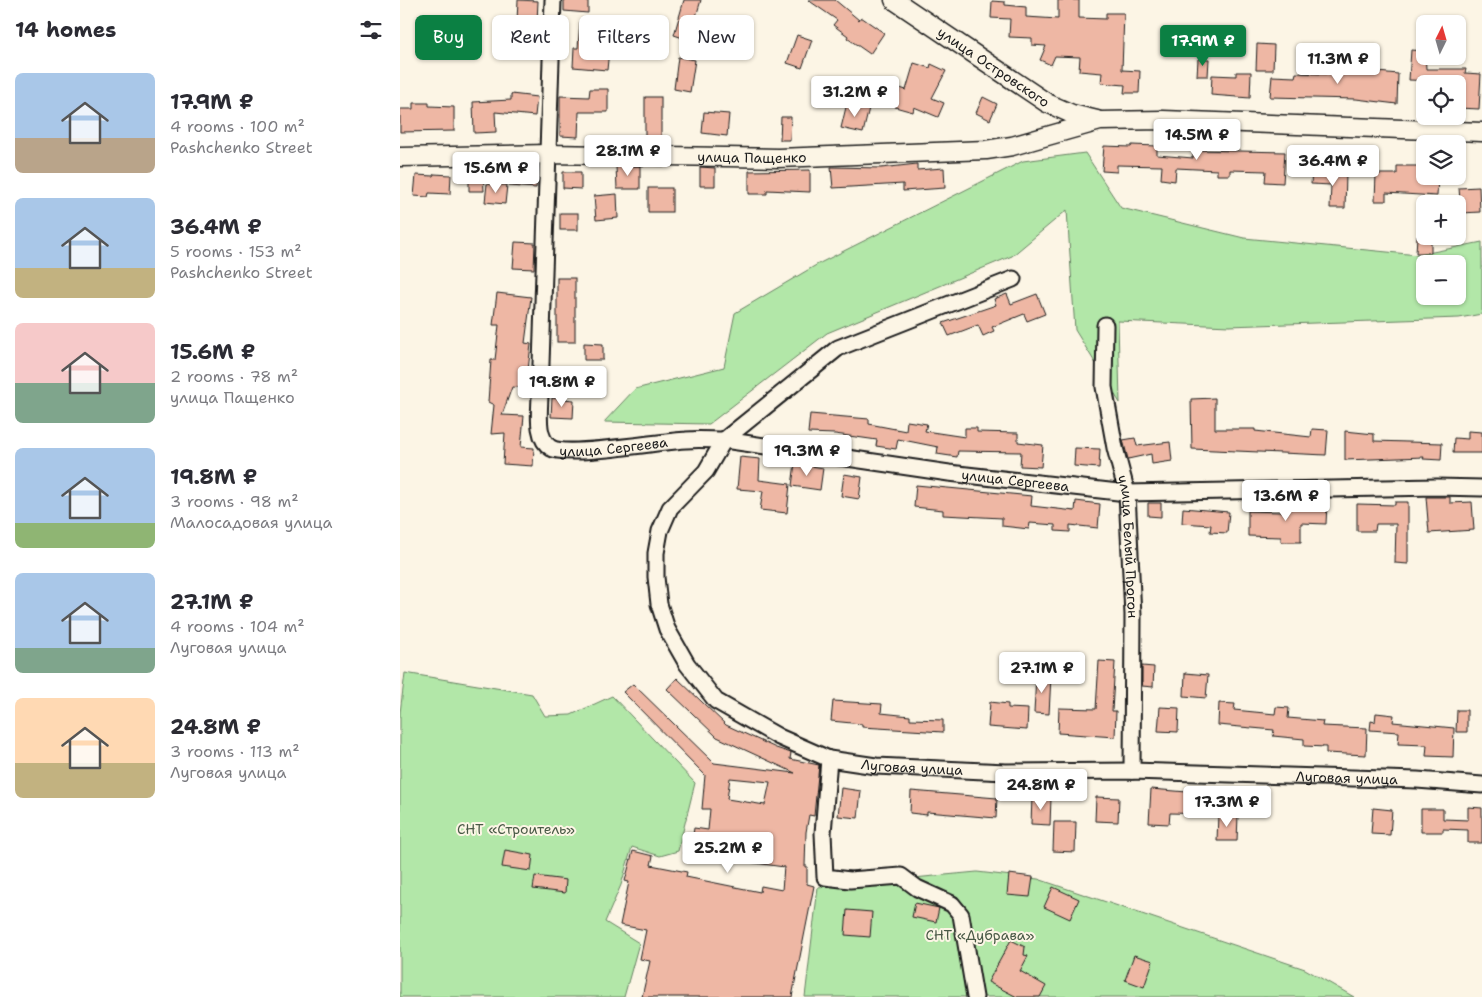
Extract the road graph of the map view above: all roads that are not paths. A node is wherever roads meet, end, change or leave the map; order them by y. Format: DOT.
graph roads {
  1 [pos="553,0"];
  2 [pos="894,0"];
  3 [pos="1100,121"];
  4 [pos="1482,132"];
  5 [pos="548,154"];
  6 [pos="400,158"];
  7 [pos="1013,279"];
  8 [pos="1104,325"];
  9 [pos="724,440"];
  10 [pos="1482,488"];
  11 [pos="1127,493"];
  12 [pos="829,759"];
  13 [pos="1132,771"];
  14 [pos="1482,786"];
  15 [pos="975,997"];
  1 -- 5 [label="street"];
  2 -- 3 [label="street, улица Островского"];
  3 -- 4 [label="street"];
  3 -- 5 [label="street, улица Пащенко"];
  5 -- 6 [label="street, улица Пащенко"];
  5 -- 9 [label="street, улица Сергеева"];
  7 -- 9 [label="street"];
  8 -- 11 [label="street, улица Белый Прогон"];
  9 -- 11 [label="street, улица Сергеева"];
  9 -- 12 [label="street, Луговая улица"];
  10 -- 11 [label="street, улица Сергеева"];
  11 -- 13 [label="street, улица Белый Прогон"];
  12 -- 13 [label="street, Луговая улица"];
  12 -- 15 [label="street"];
  13 -- 14 [label="street, Луговая улица"];
}
